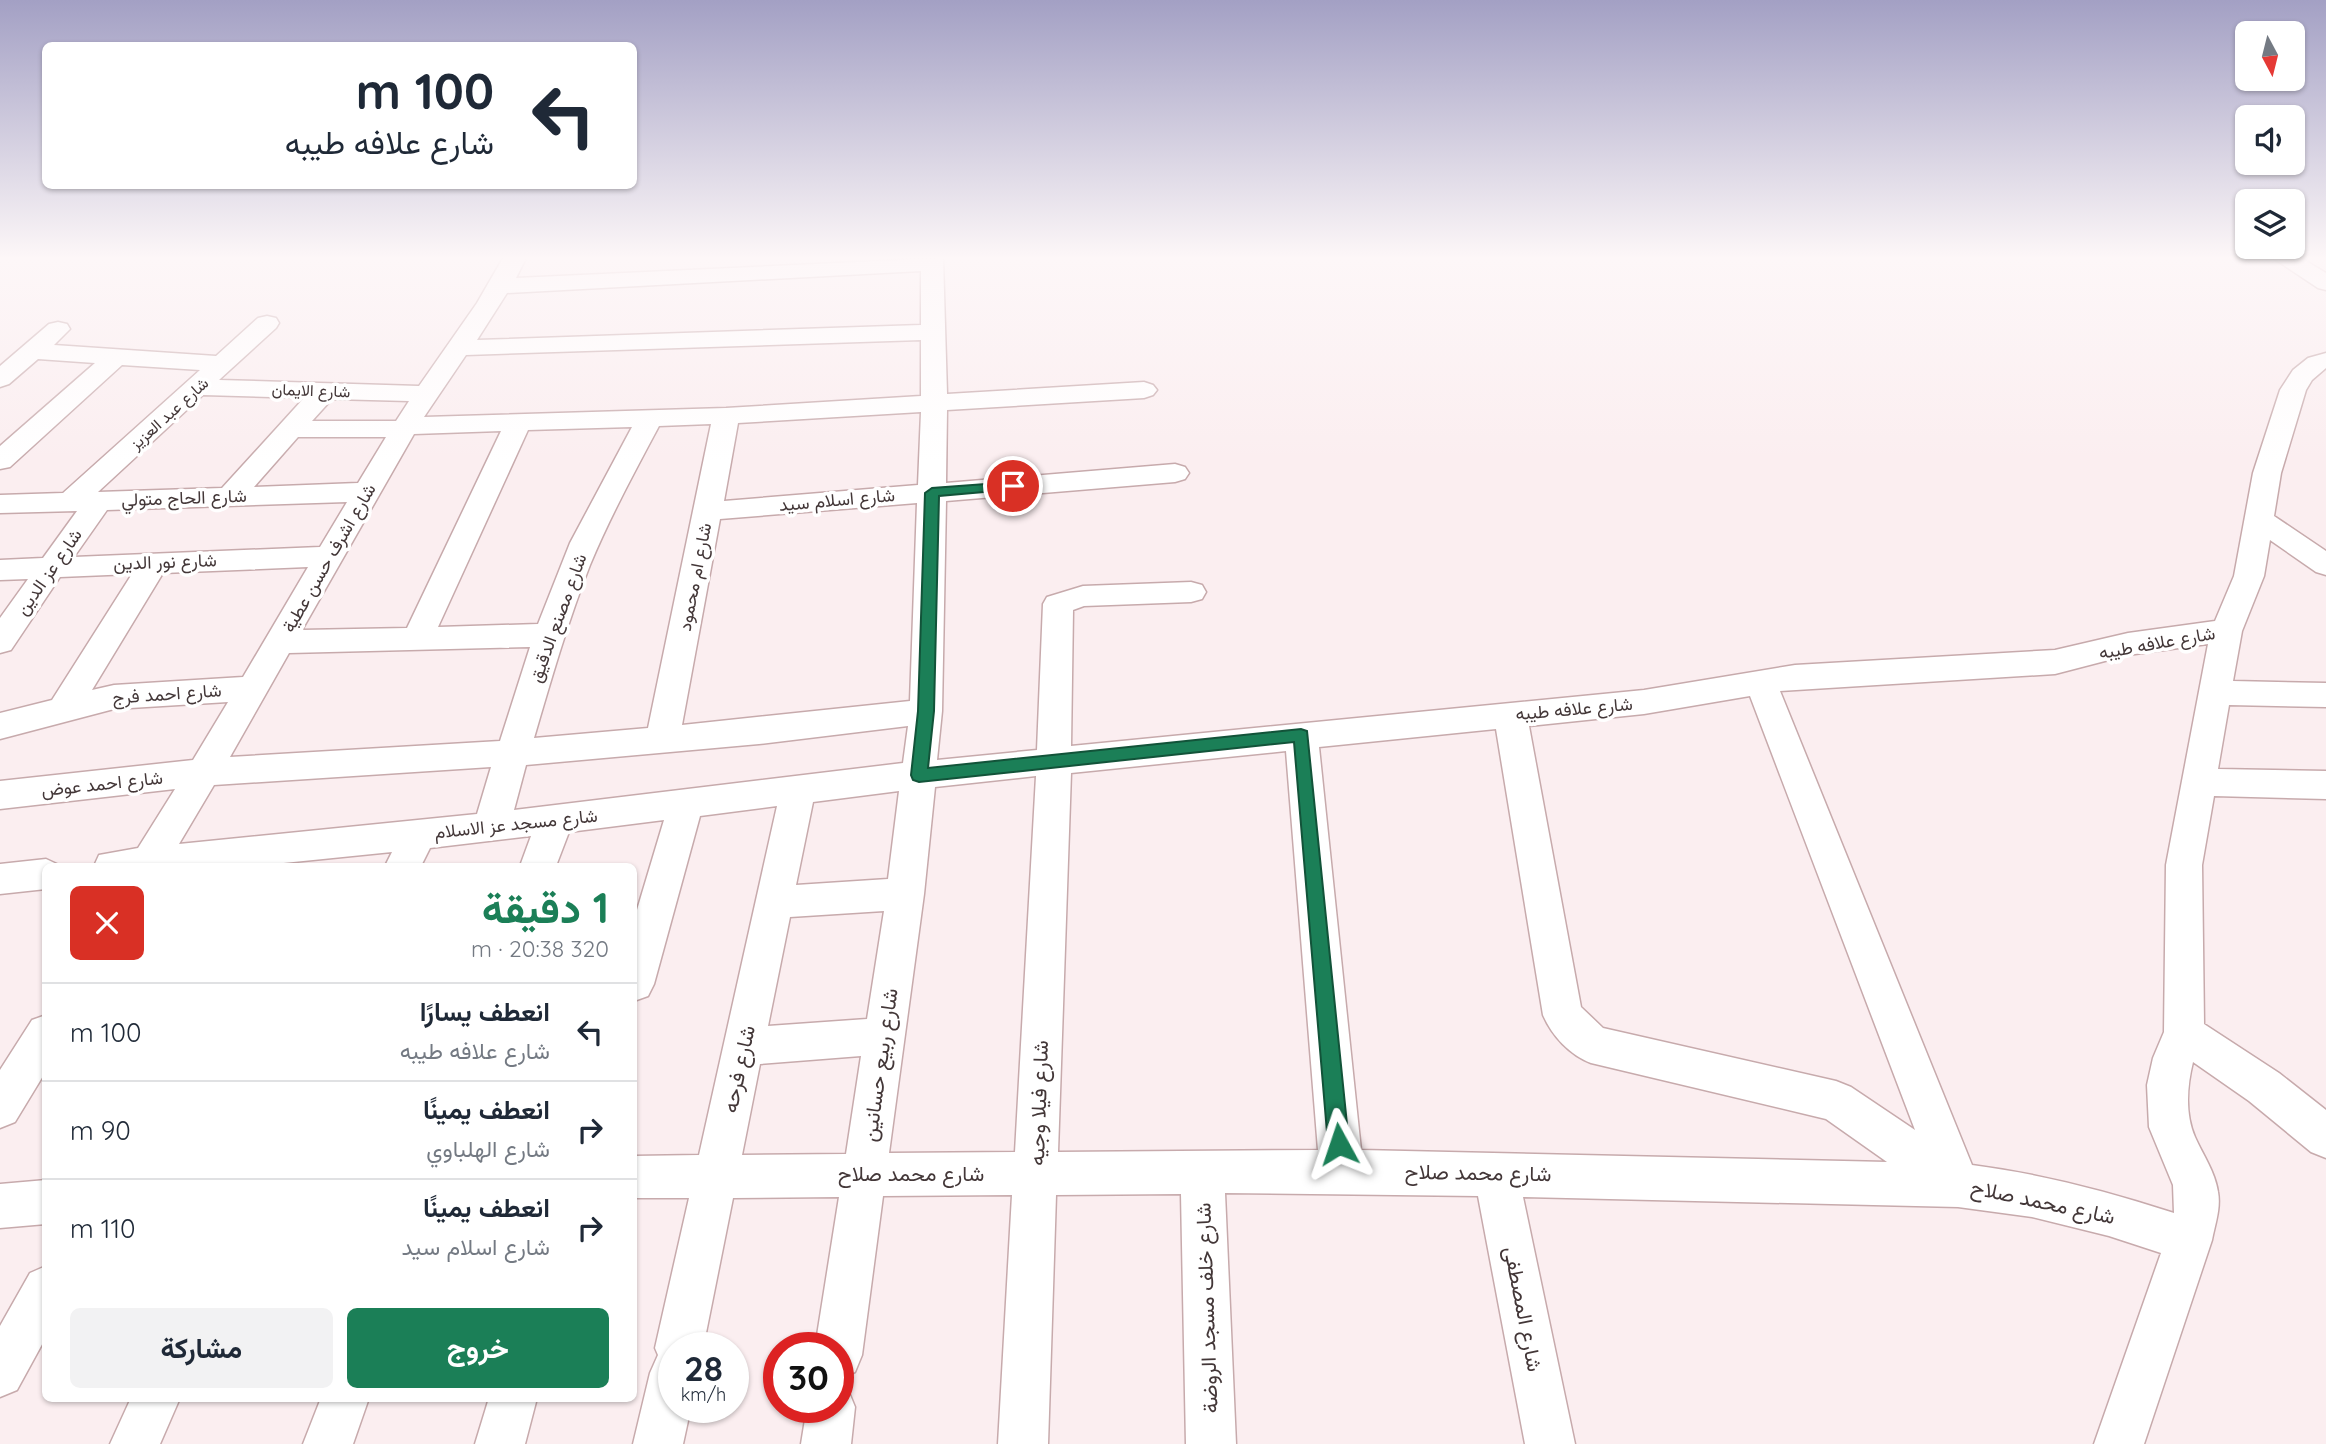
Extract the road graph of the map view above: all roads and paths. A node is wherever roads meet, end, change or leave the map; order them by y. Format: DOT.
graph roads {
  1 [pos="264,325"];
  2 [pos="474,325"];
  3 [pos="934,325"];
  4 [pos="58,329"];
  5 [pos="934,332"];
  6 [pos="458,348"];
  7 [pos="33,351"];
  8 [pos="116,357"];
  9 [pos="2326,360"];
  10 [pos="222,364"];
  11 [pos="0,379"];
  12 [pos="197,387"];
  13 [pos="1144,390"];
  14 [pos="325,391"];
  15 [pos="426,394"];
  16 [pos="934,404"];
  17 [pos="726,415"];
  18 [pos="650,419"];
  19 [pos="518,422"];
  20 [pos="405,427"];
  21 [pos="0,428"];
  22 [pos="291,429"];
  23 [pos="32,432"];
  24 [pos="0,461"];
  25 [pos="1175,473"];
  26 [pos="368,492"];
  27 [pos="932,493"];
  28 [pos="229,497"];
  29 [pos="84,502"];
  30 [pos="0,504"];
  31 [pos="708,511"];
  32 [pos="2259,519"];
  33 [pos="331,555"];
  34 [pos="154,563"];
  35 [pos="2326,565"];
  36 [pos="52,567"];
  37 [pos="0,570"];
  38 [pos="1191,592"];
  39 [pos="2226,631"];
  40 [pos="549,635"];
  41 [pos="417,639"];
  42 [pos="0,642"];
  43 [pos="281,642"];
  44 [pos="1760,681"];
  45 [pos="253,688"];
  46 [pos="2215,693"];
  47 [pos="2326,695"];
  48 [pos="926,711"];
  49 [pos="62,712"];
  50 [pos="1510,715"];
  51 [pos="0,726"];
  52 [pos="1301,735"];
  53 [pos="663,739"];
  54 [pos="513,752"];
  55 [pos="1054,761"];
  56 [pos="203,772"];
  57 [pos="919,775"];
  58 [pos="2199,782"];
  59 [pos="2326,785"];
  60 [pos="798,790"];
  61 [pos="0,795"];
  62 [pos="686,804"];
  63 [pos="555,820"];
  64 [pos="491,827"];
  65 [pos="410,850"];
  66 [pos="279,857"];
  67 [pos="149,863"];
  68 [pos="167,863"];
  69 [pos="539,863"];
  70 [pos="42,875"];
  71 [pos="3,882"];
  72 [pos="905,894"];
  73 [pos="775,902"];
  74 [pos="637,974"];
  75 [pos="2184,1032"];
  76 [pos="884,1036"];
  77 [pos="42,1040"];
  78 [pos="744,1046"];
  79 [pos="0,1108"];
  80 [pos="2326,1137"];
  81 [pos="1341,1171"];
  82 [pos="1202,1172"];
  83 [pos="1036,1173"];
  84 [pos="863,1174"];
  85 [pos="1496,1174"];
  86 [pos="716,1176"];
  87 [pos="637,1177"];
  88 [pos="1958,1185"];
  89 [pos="42,1202"];
  90 [pos="0,1206"];
  91 [pos="2189,1240"];
  92 [pos="42,1296"];
  93 [pos="682,1332"];
  94 [pos="841,1332"];
  95 [pos="0,1373"];
  96 [pos="154,1402"];
  97 [pos="344,1402"];
  98 [pos="512,1402"];
  99 [pos="663,1423"];
  100 [pos="829,1423"];
  101 [pos="135,1444"];
  102 [pos="328,1444"];
  103 [pos="499,1444"];
  104 [pos="658,1444"];
  105 [pos="826,1444"];
  106 [pos="1023,1444"];
  107 [pos="1211,1444"];
  108 [pos="1550,1444"];
  109 [pos="2119,1444"];
  1 -- 10 [label="street, شارع عبد العزيز"];
  2 -- 6 [label="street, شارع اشرف حسن عطية"];
  3 -- 5 [label="street, شارع ربيع حسانين"];
  4 -- 7 [label="street"];
  5 -- 6 [label="street"];
  5 -- 16 [label="street, شارع ربيع حسانين"];
  6 -- 15 [label="street, شارع اشرف حسن عطية"];
  7 -- 8 [label="street"];
  7 -- 11 [label="street"];
  8 -- 10 [label="street"];
  8 -- 23 [label="street"];
  9 -- 32 [label="street"];
  10 -- 12 [label="street, شارع عبد العزيز"];
  12 -- 14 [label="street, شارع الايمان"];
  12 -- 29 [label="street, شارع عبد العزيز"];
  13 -- 16 [label="street"];
  14 -- 15 [label="street, شارع الايمان"];
  14 -- 22 [label="street"];
  15 -- 20 [label="street, شارع اشرف حسن عطية"];
  16 -- 17 [label="street"];
  16 -- 27 [label="street, شارع ربيع حسانين"];
  17 -- 18 [label="street"];
  17 -- 31 [label="street, شارع ام محمود"];
  18 -- 19 [label="street"];
  18 -- 40 [label="street, شارع مصنع الدقيق"];
  19 -- 20 [label="street"];
  19 -- 41 [label="street"];
  20 -- 22 [label="street"];
  20 -- 26 [label="street, شارع اشرف حسن عطية"];
  21 -- 23 [label="street"];
  22 -- 28 [label="street"];
  23 -- 24 [label="street"];
  25 -- 27 [label="street, شارع اسلام سيد"];
  26 -- 28 [label="street, شارع الحاج متولي"];
  26 -- 33 [label="street, شارع اشرف حسن عطية"];
  27 -- 31 [label="street, شارع اسلام سيد"];
  27 -- 48 [label="street, شارع ربيع حسانين"];
  28 -- 29 [label="street, شارع الحاج متولي"];
  29 -- 30 [label="street, شارع الحاج متولي"];
  29 -- 36 [label="street, شارع عز الدين"];
  31 -- 53 [label="street, شارع ام محمود"];
  32 -- 35 [label="street"];
  32 -- 39 [label="street"];
  33 -- 34 [label="street, شارع نور الدين"];
  33 -- 43 [label="street, شارع اشرف حسن عطية"];
  34 -- 36 [label="street, شارع نور الدين"];
  34 -- 49 [label="street"];
  36 -- 37 [label="street, شارع نور الدين"];
  36 -- 42 [label="street, شارع عز الدين"];
  38 -- 55 [label="street, شارع فيلا وجيه"];
  39 -- 44 [label="street, شارع علافه طيبه"];
  39 -- 46 [label="street"];
  40 -- 41 [label="street"];
  40 -- 54 [label="street, شارع مصنع الدقيق"];
  41 -- 43 [label="street"];
  43 -- 45 [label="street, شارع اشرف حسن عطية"];
  44 -- 50 [label="street, شارع علافه طيبه"];
  44 -- 88 [label="street"];
  45 -- 49 [label="street, شارع احمد فرج"];
  45 -- 56 [label="street, شارع اشرف حسن عطية"];
  46 -- 47 [label="street"];
  46 -- 58 [label="street"];
  48 -- 53 [label="street, شارع احمد عوض"];
  48 -- 57 [label="street, شارع ربيع حسانين"];
  49 -- 51 [label="street, شارع احمد فرج"];
  50 -- 52 [label="street, شارع علافه طيبه"];
  50 -- 88 [label="street"];
  52 -- 55 [label="street, شارع علافه طيبه"];
  52 -- 81 [label="street"];
  53 -- 54 [label="street, شارع احمد عوض"];
  54 -- 56 [label="street, شارع احمد عوض"];
  54 -- 64 [label="street, شارع مصنع الدقيق"];
  55 -- 57 [label="street, شارع علافه طيبه"];
  55 -- 83 [label="street, شارع فيلا وجيه"];
  56 -- 61 [label="street, شارع احمد عوض"];
  56 -- 67 [label="street, شارع اشرف حسن عطية"];
  57 -- 60 [label="street, شارع مسجد عز الاسلام"];
  57 -- 72 [label="street, شارع ربيع حسانين"];
  58 -- 59 [label="street"];
  58 -- 75 [label="street"];
  60 -- 62 [label="street, شارع مسجد عز الاسلام"];
  60 -- 73 [label="street, شارع فرحه"];
  62 -- 63 [label="street, شارع مسجد عز الاسلام"];
  62 -- 74 [label="street"];
  63 -- 64 [label="street, شارع مسجد عز الاسلام"];
  63 -- 69 [label="street"];
  64 -- 65 [label="street, شارع مسجد عز الاسلام"];
  65 -- 66 [label="street, شارع مسجد عز الاسلام"];
  66 -- 68 [label="street, شارع مسجد عز الاسلام"];
  70 -- 71 [label="street"];
  72 -- 73 [label="street"];
  72 -- 76 [label="street, شارع ربيع حسانين"];
  73 -- 78 [label="street, شارع فرحه"];
  75 -- 80 [label="street"];
  75 -- 91 [label="street"];
  76 -- 78 [label="street"];
  76 -- 84 [label="street, شارع ربيع حسانين"];
  77 -- 79 [label="street"];
  78 -- 86 [label="street, شارع فرحه"];
  81 -- 82 [label="street, شارع محمد صلاح"];
  81 -- 85 [label="street, شارع محمد صلاح"];
  82 -- 83 [label="street, شارع محمد صلاح"];
  82 -- 107 [label="street, شارع خلف مسجد الروضة"];
  83 -- 84 [label="street, شارع محمد صلاح"];
  83 -- 106 [label="street, شارع فيلا وجيه"];
  84 -- 86 [label="street, شارع محمد صلاح"];
  84 -- 94 [label="street, شارع ربيع حسانين"];
  85 -- 88 [label="street, شارع محمد صلاح"];
  85 -- 108 [label="street, شارع المصطفى"];
  86 -- 87 [label="street, شارع محمد صلاح"];
  86 -- 93 [label="street, شارع فرحه"];
  88 -- 91 [label="street, شارع محمد صلاح"];
  89 -- 90 [label="street"];
  91 -- 109 [label="street"];
  92 -- 95 [label="street"];
  96 -- 101 [label="street"];
  97 -- 102 [label="street"];
  98 -- 103 [label="street"];
  99 -- 104 [label="street"];
  100 -- 105 [label="street"];
}
